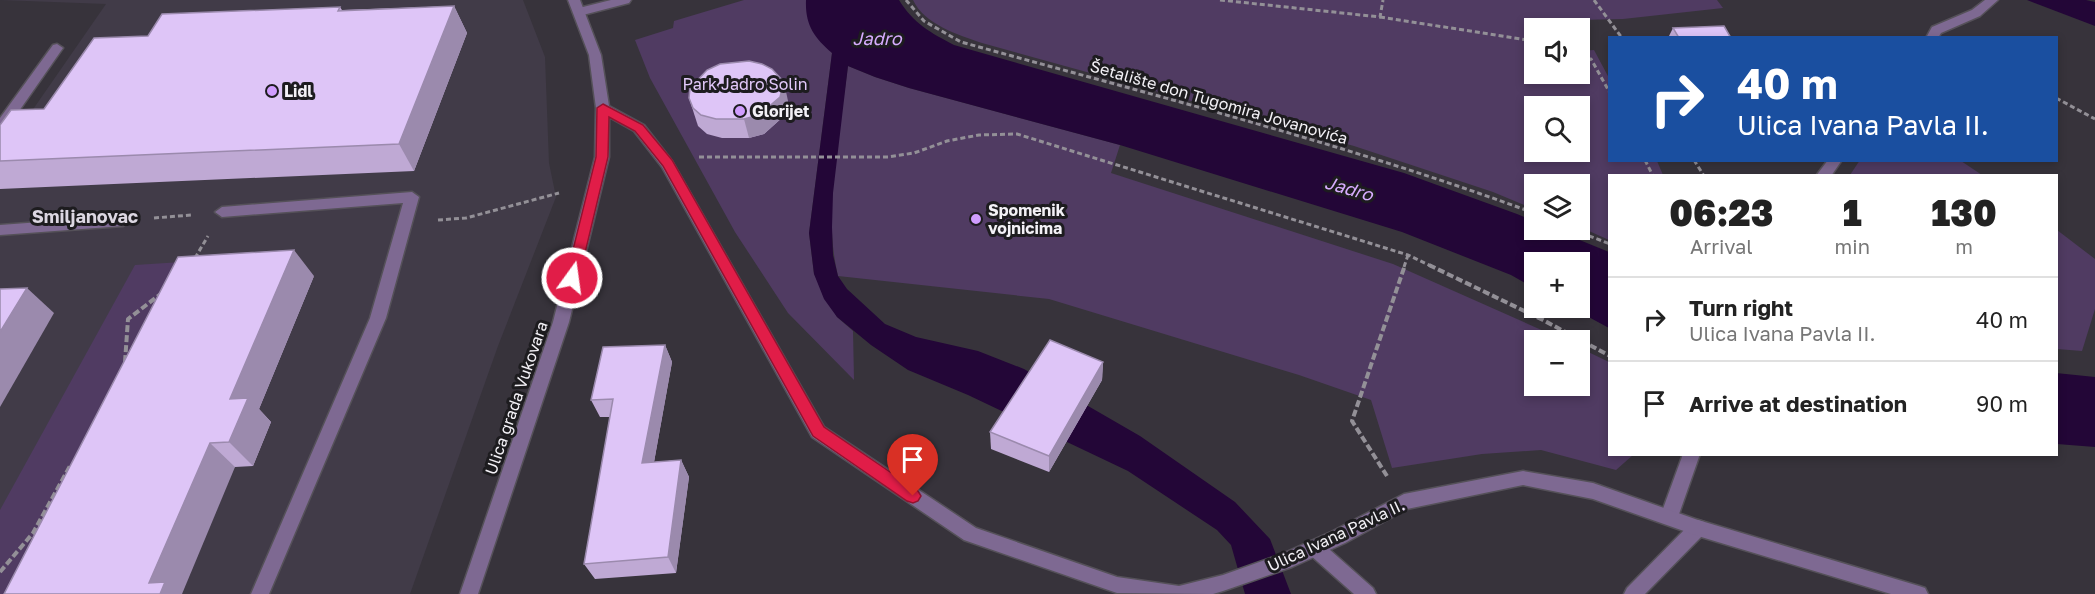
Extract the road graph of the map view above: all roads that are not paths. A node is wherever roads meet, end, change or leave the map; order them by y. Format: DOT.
graph roads {
  1 [pos="625,0"];
  2 [pos="1992,0"];
  3 [pos="576,6"];
  4 [pos="1933,36"];
  5 [pos="57,48"];
  6 [pos="603,108"];
  7 [pos="0,128"];
  8 [pos="1834,162"];
  9 [pos="1825,174"];
  10 [pos="222,212"];
  11 [pos="123,221"];
  12 [pos="0,230"];
  13 [pos="1691,456"];
  14 [pos="1669,517"];
  15 [pos="1698,528"];
  16 [pos="1315,548"];
  17 [pos="1117,590"];
  18 [pos="260,594"];
  19 [pos="469,594"];
  20 [pos="1367,594"];
  21 [pos="1632,594"];
  22 [pos="1919,594"];
  1 -- 3 [label="street"];
  2 -- 4 [label="street"];
  3 -- 6 [label="street, Ulica grada Vukovara"];
  5 -- 7 [label="street"];
  6 -- 17 [label="street, Ulica Ivana Pavla II."];
  6 -- 19 [label="street, Ulica grada Vukovara"];
  8 -- 9 [label="street"];
  10 -- 18 [label="street"];
  11 -- 12 [label="street"];
  13 -- 14 [label="street"];
  14 -- 15 [label="street, Ulica Ivana Pavla II."];
  14 -- 16 [label="street, Ulica Ivana Pavla II."];
  15 -- 21 [label="street"];
  15 -- 22 [label="street, Ulica Ivana Pavla II."];
  16 -- 17 [label="street, Ulica Ivana Pavla II."];
  16 -- 20 [label="street"];
}
